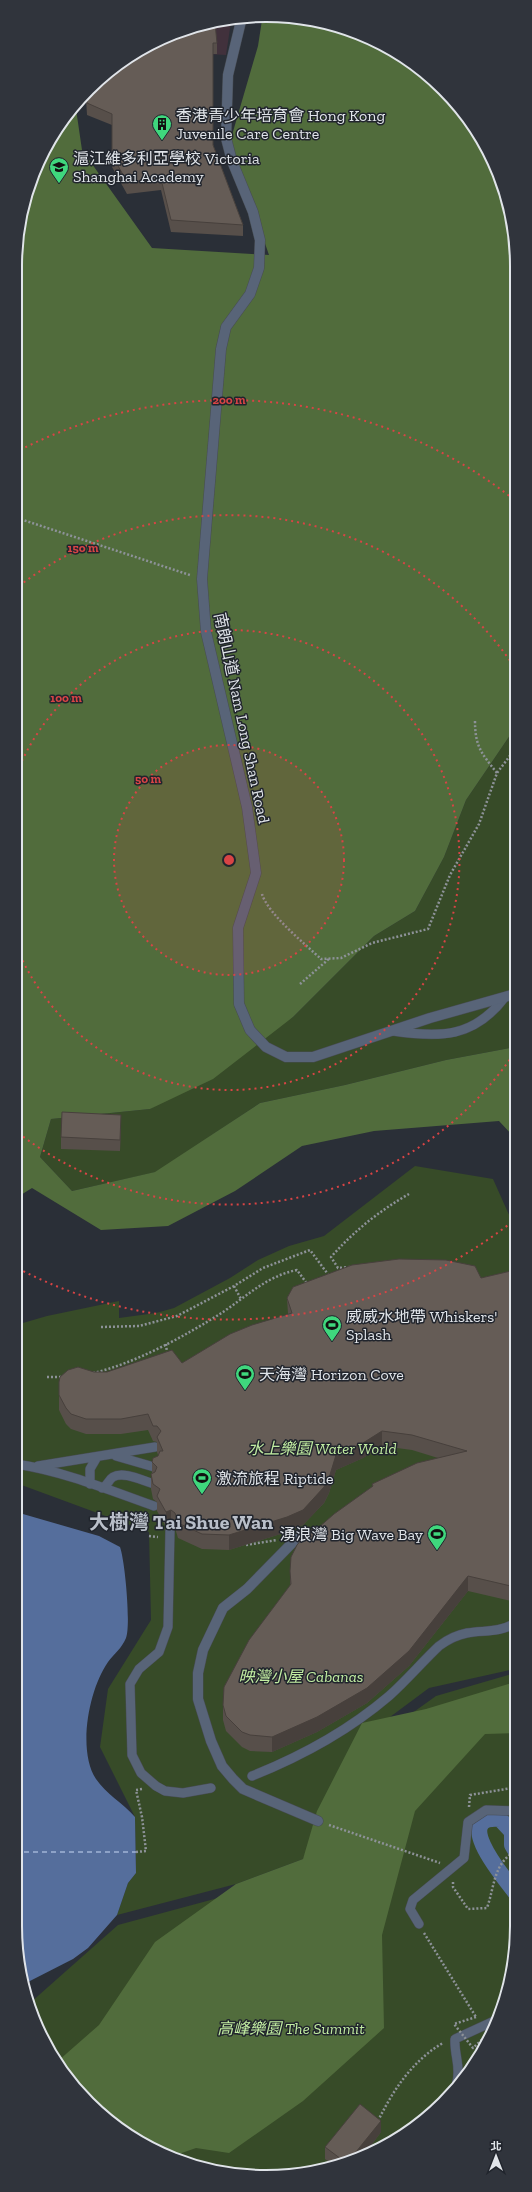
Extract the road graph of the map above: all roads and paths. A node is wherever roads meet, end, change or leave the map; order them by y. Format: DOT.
graph roads {
  1 [pos="240,24"];
  2 [pos="22,520"];
  3 [pos="202,579"];
  4 [pos="475,721"];
  5 [pos="510,756"];
  6 [pos="497,773"];
  7 [pos="256,872"];
  8 [pos="330,958"];
  9 [pos="300,984"];
  10 [pos="510,996"];
  11 [pos="505,997"];
  12 [pos="393,1031"];
  13 [pos="409,1194"];
  14 [pos="357,1267"];
  15 [pos="332,1280"];
  16 [pos="234,1286"];
  17 [pos="311,1288"];
  18 [pos="241,1299"];
  19 [pos="101,1327"];
  20 [pos="166,1344"];
  21 [pos="166,1359"];
  22 [pos="103,1370"];
  23 [pos="86,1374"];
  24 [pos="103,1376"];
  25 [pos="47,1377"];
  26 [pos="64,1377"];
  27 [pos="155,1447"];
  28 [pos="113,1455"];
  29 [pos="97,1457"];
  30 [pos="22,1465"];
  31 [pos="34,1467"];
  32 [pos="154,1467"];
  33 [pos="151,1483"];
  34 [pos="90,1484"];
  35 [pos="102,1488"];
  36 [pos="154,1506"];
  37 [pos="170,1531"];
  38 [pos="296,1539"];
  39 [pos="510,1625"];
  40 [pos="252,1776"];
  41 [pos="156,1786"];
  42 [pos="211,1788"];
  43 [pos="510,1811"];
  44 [pos="318,1821"];
  45 [pos="136,1852"];
  46 [pos="510,1854"];
  47 [pos="454,1868"];
  48 [pos="419,1924"];
  49 [pos="489,2023"];
  50 [pos="455,2039"];
  51 [pos="482,2039"];
  52 [pos="459,2076"];
  53 [pos="375,2128"];
  1 -- 3 [label="street, 南朗山道 Nam Long Shan Road"];
  2 -- 3 [label="path"];
  3 -- 7 [label="street, 南朗山道 Nam Long Shan Road"];
  4 -- 6 [label="path"];
  5 -- 6 [label="path"];
  6 -- 8 [label="path"];
  7 -- 8 [label="path"];
  7 -- 12 [label="street, 南朗山道 Nam Long Shan Road"];
  8 -- 9 [label="path"];
  10 -- 11 [label="street, 南朗山道 Nam Long Shan Road"];
  11 -- 12 [label="street, 南朗山道 Nam Long Shan Road"];
  11 -- 12 [label="lane"];
  13 -- 14 [label="path"];
  15 -- 16 [label="path"];
  16 -- 18 [label="path"];
  16 -- 19 [label="path"];
  17 -- 18 [label="path"];
  18 -- 20 [label="path"];
  20 -- 21 [label="path"];
  20 -- 22 [label="path"];
  22 -- 23 [label="path"];
  22 -- 24 [label="path"];
  25 -- 26 [label="path"];
  27 -- 28 [label="lane"];
  28 -- 29 [label="lane"];
  28 -- 32 [label="lane"];
  29 -- 31 [label="lane"];
  29 -- 34 [label="lane"];
  30 -- 31 [label="lane"];
  31 -- 34 [label="lane"];
  33 -- 35 [label="lane"];
  34 -- 35 [label="lane"];
  35 -- 36 [label="lane"];
  37 -- 41 [label="lane"];
  38 -- 44 [label="street"];
  39 -- 40 [label="lane"];
  41 -- 42 [label="lane"];
  41 -- 45 [label="path"];
  43 -- 47 [label="lane"];
  44 -- 47 [label="path"];
  46 -- 47 [label="path"];
  47 -- 48 [label="lane"];
  48 -- 51 [label="path, bridge"];
  49 -- 50 [label="lane"];
  50 -- 52 [label="lane"];
  50 -- 53 [label="path"];
}
